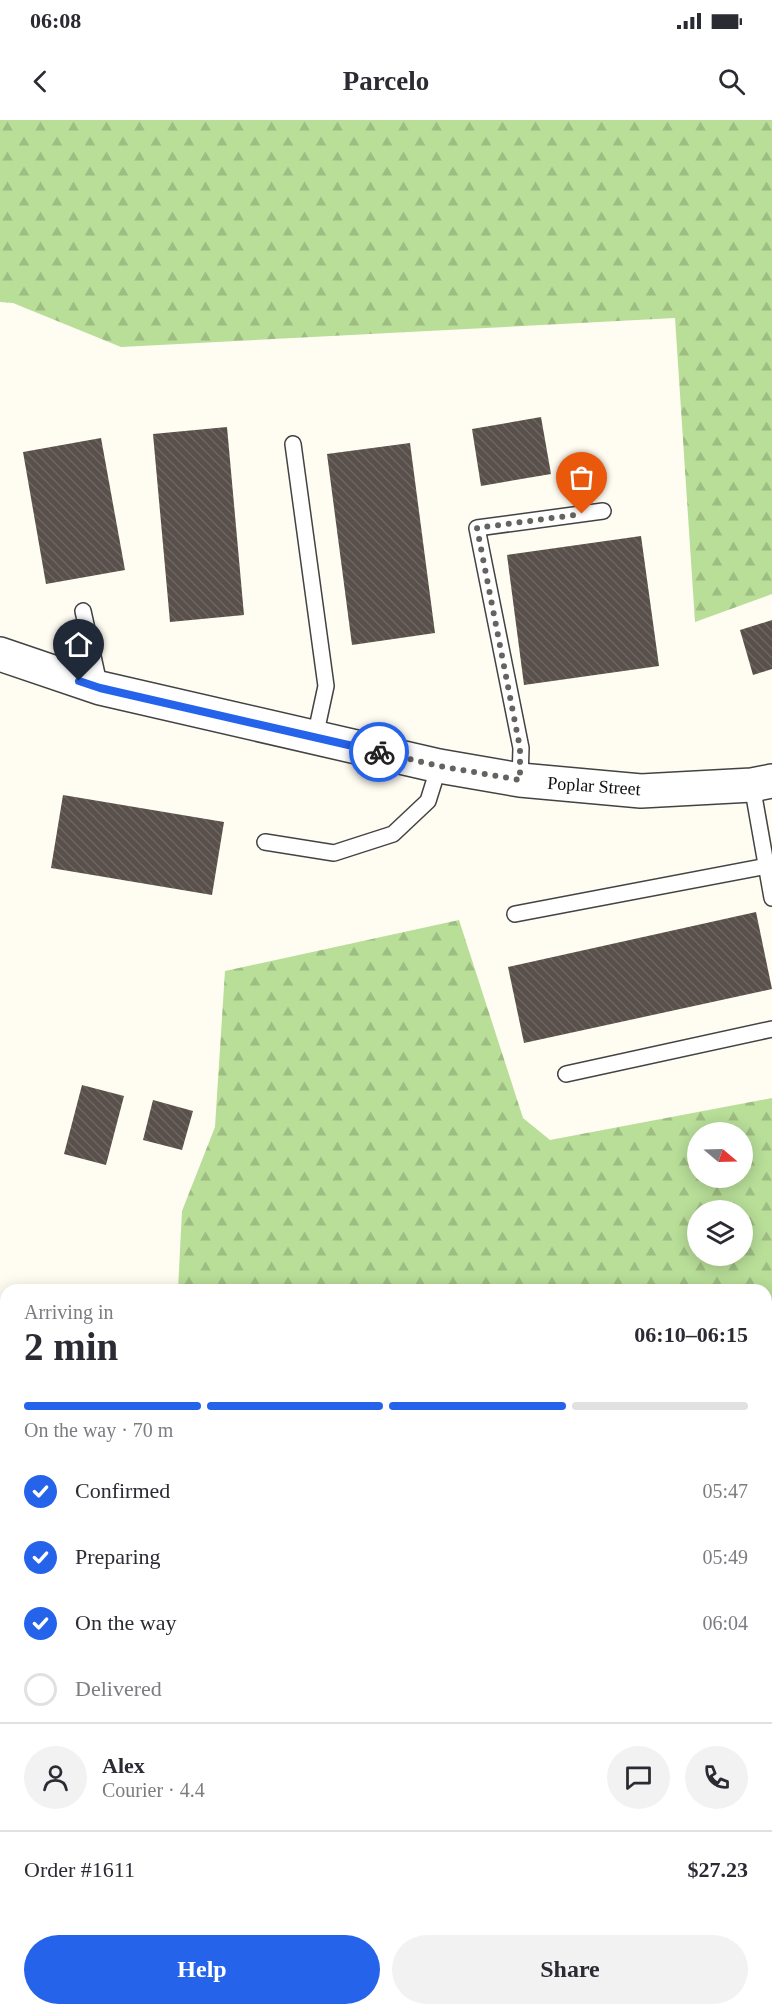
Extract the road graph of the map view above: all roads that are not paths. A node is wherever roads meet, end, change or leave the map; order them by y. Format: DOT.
graph roads {
  1 [pos="293,444"];
  2 [pos="603,511"];
  3 [pos="83,611"];
  4 [pos="0,654"];
  5 [pos="100,688"];
  6 [pos="315,737"];
  7 [pos="439,766"];
  8 [pos="520,780"];
  9 [pos="762,783"];
  10 [pos="265,842"];
  11 [pos="767,866"];
  12 [pos="772,898"];
  13 [pos="515,914"];
  14 [pos="772,1029"];
  15 [pos="566,1074"];
  1 -- 6 [label="lane"];
  2 -- 8 [label="lane"];
  3 -- 5 [label="lane"];
  4 -- 5 [label="street, Poplar Street"];
  5 -- 6 [label="street, Poplar Street"];
  6 -- 7 [label="street, Poplar Street"];
  7 -- 8 [label="street, Poplar Street"];
  7 -- 10 [label="lane"];
  8 -- 9 [label="street, Poplar Street"];
  9 -- 11 [label="lane"];
  11 -- 12 [label="lane"];
  11 -- 13 [label="lane"];
  14 -- 15 [label="lane"];
}
